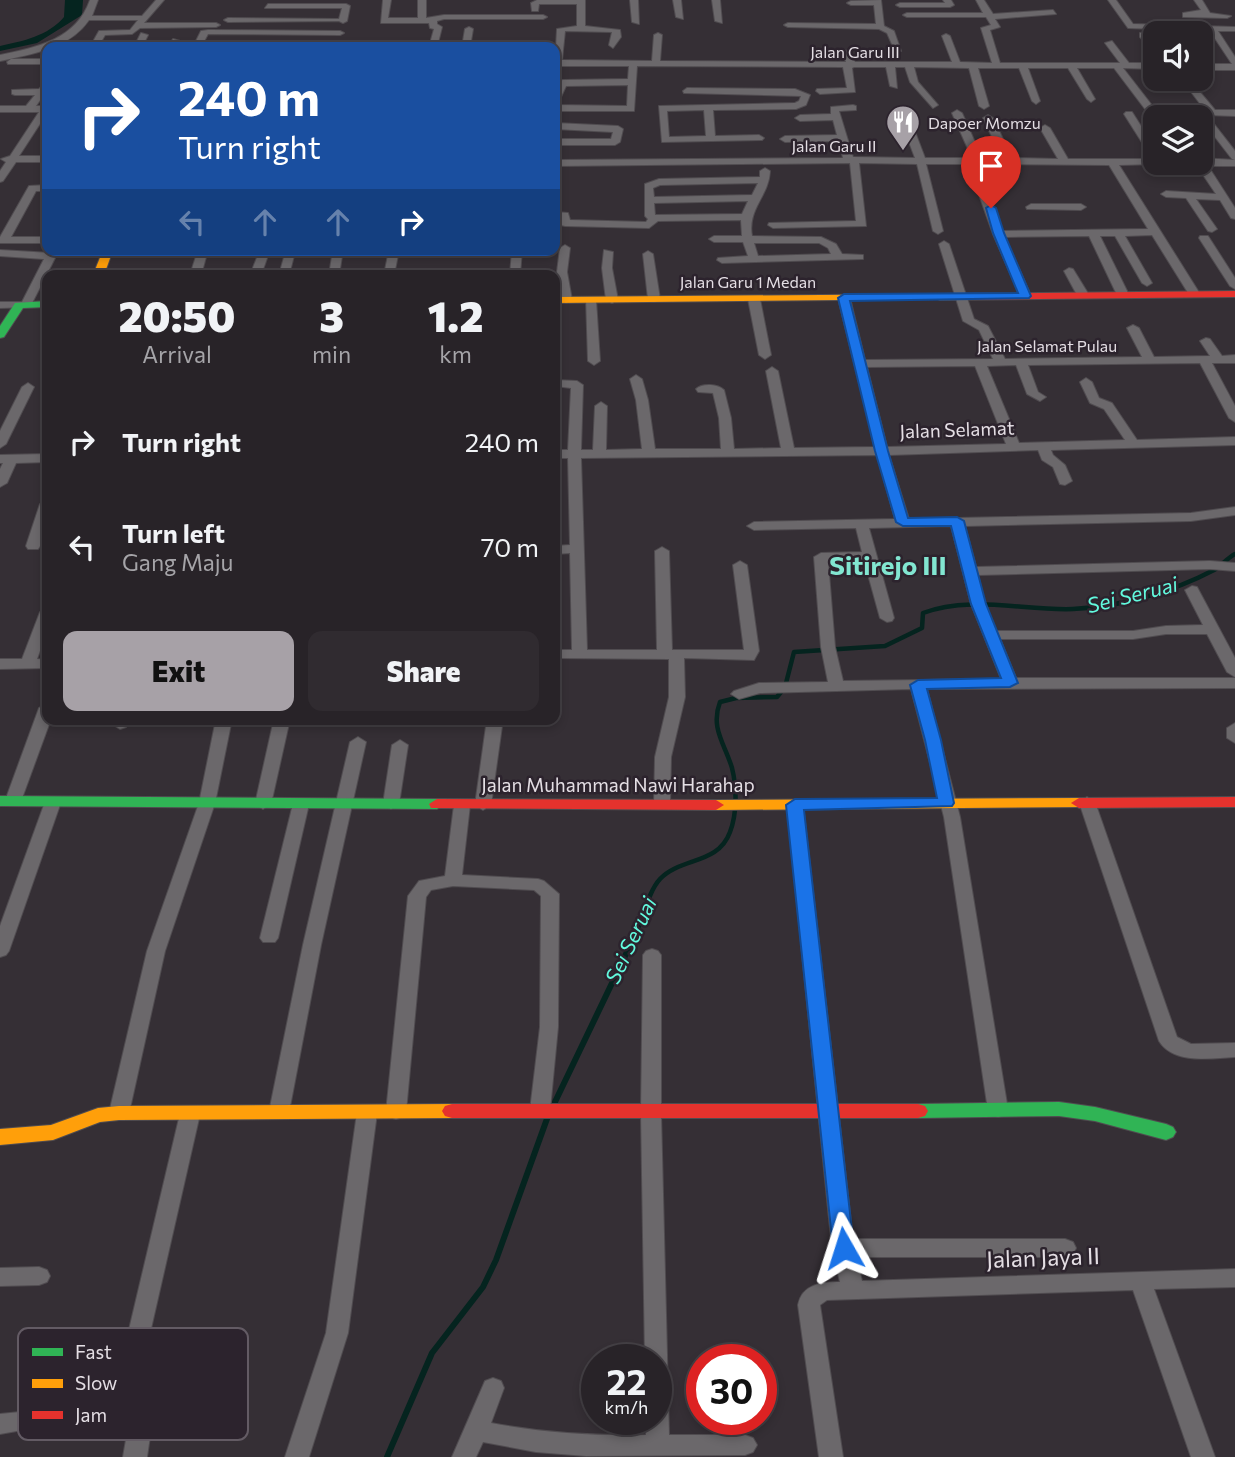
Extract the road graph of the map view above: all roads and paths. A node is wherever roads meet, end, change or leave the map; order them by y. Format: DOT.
graph roads {
  1 [pos="94,0"];
  2 [pos="160,0"];
  3 [pos="387,0"];
  4 [pos="422,0"];
  5 [pos="634,0"];
  6 [pos="677,0"];
  7 [pos="716,0"];
  8 [pos="947,0"];
  9 [pos="980,0"];
  10 [pos="1112,0"];
  11 [pos="581,1"];
  12 [pos="877,2"];
  13 [pos="269,3"];
  14 [pos="346,3"];
  15 [pos="851,3"];
  16 [pos="1200,4"];
  17 [pos="900,5"];
  18 [pos="1235,8"];
  19 [pos="535,9"];
  20 [pos="1053,12"];
  21 [pos="1183,12"];
  22 [pos="907,15"];
  23 [pos="866,16"];
  24 [pos="879,16"];
  25 [pos="989,16"];
  26 [pos="1227,16"];
  27 [pos="511,17"];
  28 [pos="543,17"];
  29 [pos="680,17"];
  30 [pos="89,18"];
  31 [pos="144,18"];
  32 [pos="228,20"];
  33 [pos="262,20"];
  34 [pos="422,21"];
  35 [pos="719,21"];
  36 [pos="1189,21"];
  37 [pos="636,22"];
  38 [pos="435,24"];
  39 [pos="216,25"];
  40 [pos="788,25"];
  41 [pos="136,26"];
  42 [pos="1143,26"];
  43 [pos="481,27"];
  44 [pos="511,27"];
  45 [pos="524,27"];
  46 [pos="537,27"];
  47 [pos="880,27"];
  48 [pos="1213,28"];
  49 [pos="469,29"];
  50 [pos="582,29"];
  51 [pos="1235,29"];
  52 [pos="1213,30"];
  53 [pos="279,32"];
  54 [pos="71,33"];
  55 [pos="102,33"];
  56 [pos="340,33"];
  57 [pos="144,35"];
  58 [pos="658,35"];
  59 [pos="946,36"];
  60 [pos="55,42"];
  61 [pos="97,42"];
  62 [pos="140,42"];
  63 [pos="200,42"];
  64 [pos="276,42"];
  65 [pos="433,42"];
  66 [pos="467,42"];
  67 [pos="559,42"];
  68 [pos="1109,43"];
  69 [pos="613,45"];
  70 [pos="42,47"];
  71 [pos="898,49"];
  72 [pos="830,52"];
  73 [pos="0,60"];
  74 [pos="42,62"];
  75 [pos="560,62"];
  76 [pos="633,63"];
  77 [pos="656,63"];
  78 [pos="686,64"];
  79 [pos="850,65"];
  80 [pos="890,65"];
  81 [pos="909,65"];
  82 [pos="957,65"];
  83 [pos="973,65"];
  84 [pos="1235,65"];
  85 [pos="996,66"];
  86 [pos="1023,66"];
  87 [pos="1071,66"];
  88 [pos="1122,66"];
  89 [pos="1143,66"];
  90 [pos="1213,66"];
  91 [pos="632,82"];
  92 [pos="560,85"];
  93 [pos="894,86"];
  94 [pos="42,88"];
  95 [pos="42,91"];
  96 [pos="687,91"];
  97 [pos="820,91"];
  98 [pos="1195,91"];
  99 [pos="15,92"];
  100 [pos="1091,99"];
  101 [pos="1036,101"];
  102 [pos="933,105"];
  103 [pos="1145,105"];
  104 [pos="1206,105"];
  105 [pos="688,106"];
  106 [pos="984,106"];
  107 [pos="560,107"];
  108 [pos="708,107"];
  109 [pos="853,107"];
  110 [pos="4,109"];
  111 [pos="29,109"];
  112 [pos="42,109"];
  113 [pos="957,113"];
  114 [pos="1213,113"];
  115 [pos="1235,113"];
  116 [pos="1129,114"];
  117 [pos="42,115"];
  118 [pos="904,116"];
  119 [pos="837,117"];
  120 [pos="800,118"];
  121 [pos="988,118"];
  122 [pos="0,121"];
  123 [pos="759,122"];
  124 [pos="560,126"];
  125 [pos="1045,128"];
  126 [pos="1213,130"];
  127 [pos="1143,136"];
  128 [pos="842,138"];
  129 [pos="711,139"];
  130 [pos="785,139"];
  131 [pos="560,142"];
  132 [pos="0,159"];
  133 [pos="12,159"];
  134 [pos="42,159"];
  135 [pos="765,160"];
  136 [pos="851,160"];
  137 [pos="1235,160"];
  138 [pos="921,161"];
  139 [pos="975,161"];
  140 [pos="1008,161"];
  141 [pos="1213,161"];
  142 [pos="1065,162"];
  143 [pos="1112,162"];
  144 [pos="1143,162"];
  145 [pos="560,163"];
  146 [pos="1209,175"];
  147 [pos="0,179"];
  148 [pos="765,180"];
  149 [pos="42,188"];
  150 [pos="1166,194"];
  151 [pos="1190,197"];
  152 [pos="1223,197"];
  153 [pos="757,198"];
  154 [pos="650,200"];
  155 [pos="1031,207"];
  156 [pos="1082,207"];
  157 [pos="560,215"];
  158 [pos="746,217"];
  159 [pos="1222,217"];
  160 [pos="655,218"];
  161 [pos="773,225"];
  162 [pos="938,231"];
  163 [pos="1118,232"];
  164 [pos="1156,232"];
  165 [pos="998,233"];
  166 [pos="1093,233"];
  167 [pos="747,238"];
  168 [pos="714,239"];
  169 [pos="1,240"];
  170 [pos="42,240"];
  171 [pos="944,244"];
  172 [pos="565,248"];
  173 [pos="608,252"];
  174 [pos="0,253"];
  175 [pos="648,254"];
  176 [pos="42,255"];
  177 [pos="838,257"];
  178 [pos="859,257"];
  179 [pos="754,259"];
  180 [pos="722,260"];
  181 [pos="1069,271"];
  182 [pos="42,272"];
  183 [pos="1147,283"];
  184 [pos="1235,286"];
  185 [pos="560,291"];
  186 [pos="1194,294"];
  187 [pos="1235,294"];
  188 [pos="1083,295"];
  189 [pos="1123,295"];
  190 [pos="1025,296"];
  191 [pos="960,297"];
  192 [pos="844,298"];
  193 [pos="654,299"];
  194 [pos="754,299"];
  195 [pos="560,300"];
  196 [pos="590,300"];
  197 [pos="612,300"];
  198 [pos="42,304"];
  199 [pos="0,305"];
  200 [pos="23,305"];
  201 [pos="1133,328"];
  202 [pos="0,335"];
  203 [pos="1206,341"];
  204 [pos="765,355"];
  205 [pos="1204,359"];
  206 [pos="1218,359"];
  207 [pos="1235,359"];
  208 [pos="1150,360"];
  209 [pos="594,361"];
  210 [pos="979,361"];
  211 [pos="1000,361"];
  212 [pos="1020,361"];
  213 [pos="859,363"];
  214 [pos="772,371"];
  215 [pos="636,379"];
  216 [pos="1086,382"];
  217 [pos="560,383"];
  218 [pos="28,387"];
  219 [pos="702,389"];
  220 [pos="1040,397"];
  221 [pos="601,406"];
  222 [pos="1235,418"];
  223 [pos="1235,441"];
  224 [pos="1132,442"];
  225 [pos="0,444"];
  226 [pos="1043,446"];
  227 [pos="1014,447"];
  228 [pos="788,451"];
  229 [pos="882,451"];
  230 [pos="728,452"];
  231 [pos="599,453"];
  232 [pos="649,453"];
  233 [pos="560,454"];
  234 [pos="573,454"];
  235 [pos="42,458"];
  236 [pos="5,459"];
  237 [pos="1065,481"];
  238 [pos="0,484"];
  239 [pos="1235,511"];
  240 [pos="42,518"];
  241 [pos="957,521"];
  242 [pos="903,522"];
  243 [pos="861,523"];
  244 [pos="754,526"];
  245 [pos="33,546"];
  246 [pos="578,549"];
  247 [pos="560,550"];
  248 [pos="662,551"];
  249 [pos="871,556"];
  250 [pos="740,565"];
  251 [pos="1223,566"];
  252 [pos="970,571"];
  253 [pos="1192,590"];
  254 [pos="887,618"];
  255 [pos="42,626"];
  256 [pos="1212,629"];
  257 [pos="991,635"];
  258 [pos="560,654"];
  259 [pos="580,654"];
  260 [pos="670,655"];
  261 [pos="29,664"];
  262 [pos="42,664"];
  263 [pos="2,667"];
  264 [pos="1235,672"];
  265 [pos="1010,683"];
  266 [pos="1235,683"];
  267 [pos="918,685"];
  268 [pos="837,687"];
  269 [pos="739,694"];
  270 [pos="42,719"];
  271 [pos="223,725"];
  272 [pos="281,725"];
  273 [pos="494,725"];
  274 [pos="1235,728"];
  275 [pos="1235,738"];
  276 [pos="358,742"];
  277 [pos="400,745"];
  278 [pos="6,801"];
  279 [pos="53,802"];
  280 [pos="1235,802"];
  281 [pos="207,803"];
  282 [pos="946,803"];
  283 [pos="1087,803"];
  284 [pos="264,804"];
  285 [pos="301,804"];
  286 [pos="391,804"];
  287 [pos="483,804"];
  288 [pos="344,805"];
  289 [pos="462,805"];
  290 [pos="662,805"];
  291 [pos="795,805"];
  292 [pos="453,880"];
  293 [pos="269,938"];
  294 [pos="0,951"];
  295 [pos="652,955"];
  296 [pos="1235,1050"];
  297 [pos="999,1110"];
  298 [pos="551,1111"];
  299 [pos="279,1112"];
  300 [pos="396,1112"];
  301 [pos="651,1112"];
  302 [pos="119,1113"];
  303 [pos="366,1113"];
  304 [pos="829,1113"];
  305 [pos="190,1114"];
  306 [pos="1167,1132"];
  307 [pos="0,1137"];
  308 [pos="844,1248"];
  309 [pos="1065,1248"];
  310 [pos="39,1276"];
  311 [pos="0,1277"];
  312 [pos="1235,1278"];
  313 [pos="1140,1280"];
  314 [pos="853,1290"];
  315 [pos="140,1328"];
  316 [pos="656,1344"];
  317 [pos="494,1388"];
  318 [pos="476,1430"];
  319 [pos="658,1435"];
  320 [pos="658,1445"];
  321 [pos="746,1445"];
  322 [pos="297,1457"];
  323 [pos="464,1457"];
  324 [pos="831,1457"];
  325 [pos="1203,1457"];
  1 -- 30 [label="street"];
  2 -- 31 [label="street"];
  3 -- 34 [label="street"];
  4 -- 34 [label="street"];
  5 -- 37 [label="street"];
  6 -- 29 [label="street"];
  7 -- 35 [label="street"];
  8 -- 17 [label="street"];
  9 -- 25 [label="street"];
  10 -- 42 [label="street"];
  11 -- 19 [label="street"];
  11 -- 50 [label="street"];
  12 -- 15 [label="street"];
  12 -- 24 [label="street"];
  13 -- 14 [label="street"];
  13 -- 33 [label="street"];
  14 -- 33 [label="street"];
  16 -- 18 [label="street"];
  16 -- 21 [label="street"];
  20 -- 25 [label="street"];
  21 -- 26 [label="street"];
  21 -- 36 [label="street"];
  22 -- 25 [label="street"];
  23 -- 24 [label="street"];
  24 -- 47 [label="street"];
  25 -- 85 [label="street"];
  27 -- 28 [label="street"];
  27 -- 38 [label="street"];
  27 -- 44 [label="street"];
  30 -- 31 [label="street"];
  30 -- 54 [label="street"];
  31 -- 41 [label="street"];
  32 -- 33 [label="street"];
  33 -- 53 [label="street"];
  34 -- 38 [label="street"];
  38 -- 43 [label="street"];
  38 -- 65 [label="street"];
  39 -- 41 [label="street"];
  40 -- 47 [label="street"];
  41 -- 55 [label="street"];
  45 -- 46 [label="street"];
  47 -- 71 [label="street"];
  48 -- 51 [label="street"];
  49 -- 66 [label="street"];
  50 -- 67 [label="street"];
  50 -- 69 [label="street"];
  52 -- 84 [label="street"];
  53 -- 56 [label="street"];
  53 -- 63 [label="street"];
  53 -- 64 [label="street"];
  54 -- 55 [label="street"];
  54 -- 60 [label="street"];
  55 -- 61 [label="street"];
  57 -- 62 [label="street"];
  58 -- 77 [label="street"];
  59 -- 82 [label="street"];
  68 -- 88 [label="street"];
  70 -- 73 [label="street"];
  72 -- 79 [label="street"];
  73 -- 74 [label="street"];
  75 -- 76 [label="street, Jalan Garu III"];
  76 -- 77 [label="street, Jalan Garu III"];
  76 -- 91 [label="street"];
  77 -- 78 [label="street, Jalan Garu III"];
  78 -- 79 [label="street, Jalan Garu III"];
  78 -- 96 [label="street"];
  79 -- 80 [label="street, Jalan Garu III"];
  79 -- 97 [label="street"];
  80 -- 81 [label="street, Jalan Garu III"];
  80 -- 93 [label="street"];
  81 -- 82 [label="street, Jalan Garu III"];
  81 -- 102 [label="street"];
  82 -- 83 [label="street, Jalan Garu III"];
  83 -- 85 [label="street, Jalan Garu III"];
  83 -- 106 [label="street"];
  84 -- 90 [label="street"];
  85 -- 86 [label="street, Jalan Garu III"];
  86 -- 87 [label="street, Jalan Garu III"];
  86 -- 101 [label="street"];
  87 -- 88 [label="street, Jalan Garu III"];
  87 -- 100 [label="street"];
  88 -- 89 [label="street, Jalan Garu III"];
  88 -- 103 [label="street"];
  91 -- 92 [label="street"];
  91 -- 107 [label="street"];
  94 -- 99 [label="street"];
  95 -- 111 [label="street"];
  96 -- 105 [label="street"];
  96 -- 123 [label="street"];
  98 -- 104 [label="street"];
  105 -- 108 [label="street"];
  105 -- 129 [label="street"];
  108 -- 123 [label="street"];
  108 -- 129 [label="street"];
  109 -- 119 [label="street"];
  110 -- 111 [label="street"];
  110 -- 122 [label="street"];
  111 -- 112 [label="street"];
  113 -- 139 [label="street"];
  114 -- 115 [label="street"];
  116 -- 127 [label="street"];
  117 -- 133 [label="street"];
  118 -- 138 [label="street"];
  119 -- 120 [label="street"];
  119 -- 128 [label="street"];
  121 -- 140 [label="street"];
  123 -- 129 [label="street"];
  123 -- 135 [label="street"];
  124 -- 131 [label="street"];
  125 -- 142 [label="street"];
  126 -- 137 [label="street"];
  128 -- 130 [label="street"];
  128 -- 136 [label="street"];
  132 -- 133 [label="street"];
  133 -- 134 [label="street"];
  133 -- 147 [label="street"];
  135 -- 136 [label="street, Jalan Garu II"];
  135 -- 145 [label="street, Jalan Garu II"];
  135 -- 148 [label="street"];
  136 -- 138 [label="street, Jalan Garu II"];
  136 -- 161 [label="street"];
  137 -- 141 [label="street"];
  138 -- 139 [label="street, Jalan Garu II"];
  138 -- 162 [label="street"];
  139 -- 140 [label="street, Jalan Garu II"];
  139 -- 165 [label="street"];
  140 -- 142 [label="street, Jalan Garu II"];
  142 -- 143 [label="street, Jalan Garu II"];
  143 -- 144 [label="street, Jalan Garu II"];
  143 -- 164 [label="street"];
  146 -- 152 [label="street"];
  148 -- 153 [label="street"];
  148 -- 154 [label="street"];
  149 -- 169 [label="street"];
  150 -- 151 [label="street"];
  151 -- 152 [label="street"];
  151 -- 159 [label="street"];
  152 -- 159 [label="street"];
  153 -- 154 [label="street"];
  153 -- 158 [label="street"];
  154 -- 160 [label="street"];
  155 -- 156 [label="street"];
  157 -- 160 [label="street"];
  158 -- 160 [label="street"];
  158 -- 167 [label="street"];
  159 -- 184 [label="street"];
  163 -- 164 [label="street"];
  163 -- 166 [label="street"];
  163 -- 183 [label="street"];
  164 -- 186 [label="street"];
  165 -- 166 [label="street"];
  165 -- 190 [label="street"];
  166 -- 189 [label="street"];
  167 -- 168 [label="street"];
  167 -- 177 [label="street"];
  167 -- 179 [label="street"];
  169 -- 170 [label="street"];
  171 -- 191 [label="street"];
  172 -- 185 [label="street"];
  173 -- 197 [label="street"];
  174 -- 176 [label="street"];
  175 -- 193 [label="street"];
  177 -- 178 [label="street"];
  177 -- 179 [label="street"];
  179 -- 180 [label="street"];
  181 -- 188 [label="street"];
  182 -- 200 [label="street"];
  186 -- 187 [label="street, Jalan Garu 1 Medan"];
  186 -- 189 [label="street, Jalan Garu 1 Medan"];
  188 -- 189 [label="street, Jalan Garu 1 Medan"];
  188 -- 190 [label="street, Jalan Garu 1 Medan"];
  190 -- 191 [label="street, Jalan Garu 1 Medan"];
  191 -- 192 [label="street, Jalan Garu 1 Medan"];
  191 -- 211 [label="street"];
  192 -- 194 [label="street, Jalan Garu 1 Medan"];
  192 -- 213 [label="street"];
  193 -- 194 [label="street, Jalan Garu 1 Medan"];
  193 -- 197 [label="street, Jalan Garu 1 Medan"];
  194 -- 204 [label="street"];
  195 -- 196 [label="street, Jalan Garu 1 Medan"];
  196 -- 197 [label="street, Jalan Garu 1 Medan"];
  196 -- 209 [label="street"];
  198 -- 200 [label="street"];
  199 -- 200 [label="street"];
  200 -- 202 [label="street"];
  201 -- 208 [label="street"];
  203 -- 206 [label="street"];
  205 -- 206 [label="street, Jalan Selamat Pulau"];
  205 -- 208 [label="street, Jalan Selamat Pulau"];
  205 -- 222 [label="street"];
  206 -- 207 [label="street, Jalan Selamat Pulau"];
  208 -- 212 [label="street, Jalan Selamat Pulau"];
  210 -- 211 [label="street, Jalan Selamat Pulau"];
  210 -- 213 [label="street, Jalan Selamat Pulau"];
  210 -- 227 [label="street"];
  211 -- 212 [label="street, Jalan Selamat Pulau"];
  212 -- 220 [label="street"];
  213 -- 229 [label="street"];
  214 -- 228 [label="street"];
  215 -- 232 [label="street"];
  216 -- 224 [label="street"];
  217 -- 234 [label="street"];
  218 -- 225 [label="street"];
  219 -- 230 [label="street"];
  221 -- 231 [label="street"];
  223 -- 224 [label="street, Jalan Selamat"];
  224 -- 226 [label="street, Jalan Selamat"];
  226 -- 227 [label="street, Jalan Selamat"];
  226 -- 237 [label="street"];
  227 -- 229 [label="street, Jalan Selamat"];
  228 -- 229 [label="street, Jalan Selamat"];
  228 -- 230 [label="street, Jalan Selamat"];
  229 -- 242 [label="street"];
  230 -- 232 [label="street, Jalan Selamat"];
  231 -- 232 [label="street, Jalan Selamat"];
  231 -- 234 [label="street, Jalan Selamat"];
  233 -- 234 [label="street, Jalan Selamat"];
  234 -- 246 [label="street"];
  235 -- 236 [label="street"];
  236 -- 238 [label="street"];
  239 -- 241 [label="street"];
  240 -- 245 [label="street"];
  241 -- 242 [label="street"];
  241 -- 252 [label="street"];
  242 -- 243 [label="street"];
  243 -- 244 [label="street"];
  243 -- 249 [label="street"];
  246 -- 247 [label="street"];
  246 -- 259 [label="street"];
  248 -- 260 [label="street"];
  249 -- 254 [label="street"];
  249 -- 268 [label="street"];
  250 -- 260 [label="street"];
  251 -- 252 [label="street"];
  252 -- 257 [label="street"];
  253 -- 256 [label="street"];
  255 -- 261 [label="street"];
  256 -- 257 [label="street"];
  256 -- 264 [label="street"];
  257 -- 265 [label="street"];
  258 -- 259 [label="street"];
  259 -- 260 [label="street"];
  260 -- 290 [label="street"];
  261 -- 262 [label="street"];
  261 -- 263 [label="street"];
  265 -- 266 [label="street"];
  265 -- 267 [label="street"];
  267 -- 268 [label="street"];
  267 -- 282 [label="street"];
  268 -- 269 [label="street"];
  270 -- 278 [label="street"];
  271 -- 281 [label="street"];
  272 -- 284 [label="street"];
  273 -- 287 [label="street"];
  274 -- 275 [label="street"];
  276 -- 288 [label="street"];
  277 -- 286 [label="street"];
  278 -- 279 [label="street, Jalan Muhammad Nawi Harahap"];
  279 -- 281 [label="street, Jalan Muhammad Nawi Harahap"];
  279 -- 294 [label="street"];
  280 -- 283 [label="street, Jalan Muhammad Nawi Harahap"];
  281 -- 284 [label="street, Jalan Muhammad Nawi Harahap"];
  281 -- 302 [label="street"];
  282 -- 283 [label="street, Jalan Muhammad Nawi Harahap"];
  282 -- 291 [label="street, Jalan Muhammad Nawi Harahap"];
  282 -- 297 [label="street"];
  283 -- 296 [label="street"];
  284 -- 285 [label="street, Jalan Muhammad Nawi Harahap"];
  285 -- 288 [label="street, Jalan Muhammad Nawi Harahap"];
  285 -- 293 [label="street"];
  286 -- 288 [label="street, Jalan Muhammad Nawi Harahap"];
  286 -- 289 [label="street, Jalan Muhammad Nawi Harahap"];
  287 -- 289 [label="street, Jalan Muhammad Nawi Harahap"];
  287 -- 290 [label="street, Jalan Muhammad Nawi Harahap"];
  288 -- 299 [label="street"];
  289 -- 292 [label="street"];
  290 -- 291 [label="street, Jalan Muhammad Nawi Harahap"];
  291 -- 304 [label="street"];
  292 -- 298 [label="street"];
  292 -- 300 [label="street"];
  295 -- 301 [label="street"];
  297 -- 304 [label="street"];
  297 -- 306 [label="street"];
  298 -- 300 [label="street"];
  298 -- 301 [label="street"];
  299 -- 303 [label="street"];
  299 -- 305 [label="street"];
  300 -- 303 [label="street"];
  301 -- 304 [label="street"];
  301 -- 316 [label="street"];
  302 -- 305 [label="street"];
  302 -- 307 [label="street"];
  303 -- 322 [label="street"];
  304 -- 308 [label="street"];
  305 -- 315 [label="street"];
  308 -- 309 [label="street"];
  308 -- 314 [label="street"];
  310 -- 311 [label="street"];
  312 -- 313 [label="street, Jalan Jaya II"];
  313 -- 314 [label="street, Jalan Jaya II"];
  313 -- 325 [label="street"];
  314 -- 324 [label="street, Jalan Jaya II"];
  317 -- 318 [label="street"];
  318 -- 320 [label="street"];
  318 -- 323 [label="street"];
  319 -- 320 [label="street"];
  320 -- 321 [label="street"];
}
